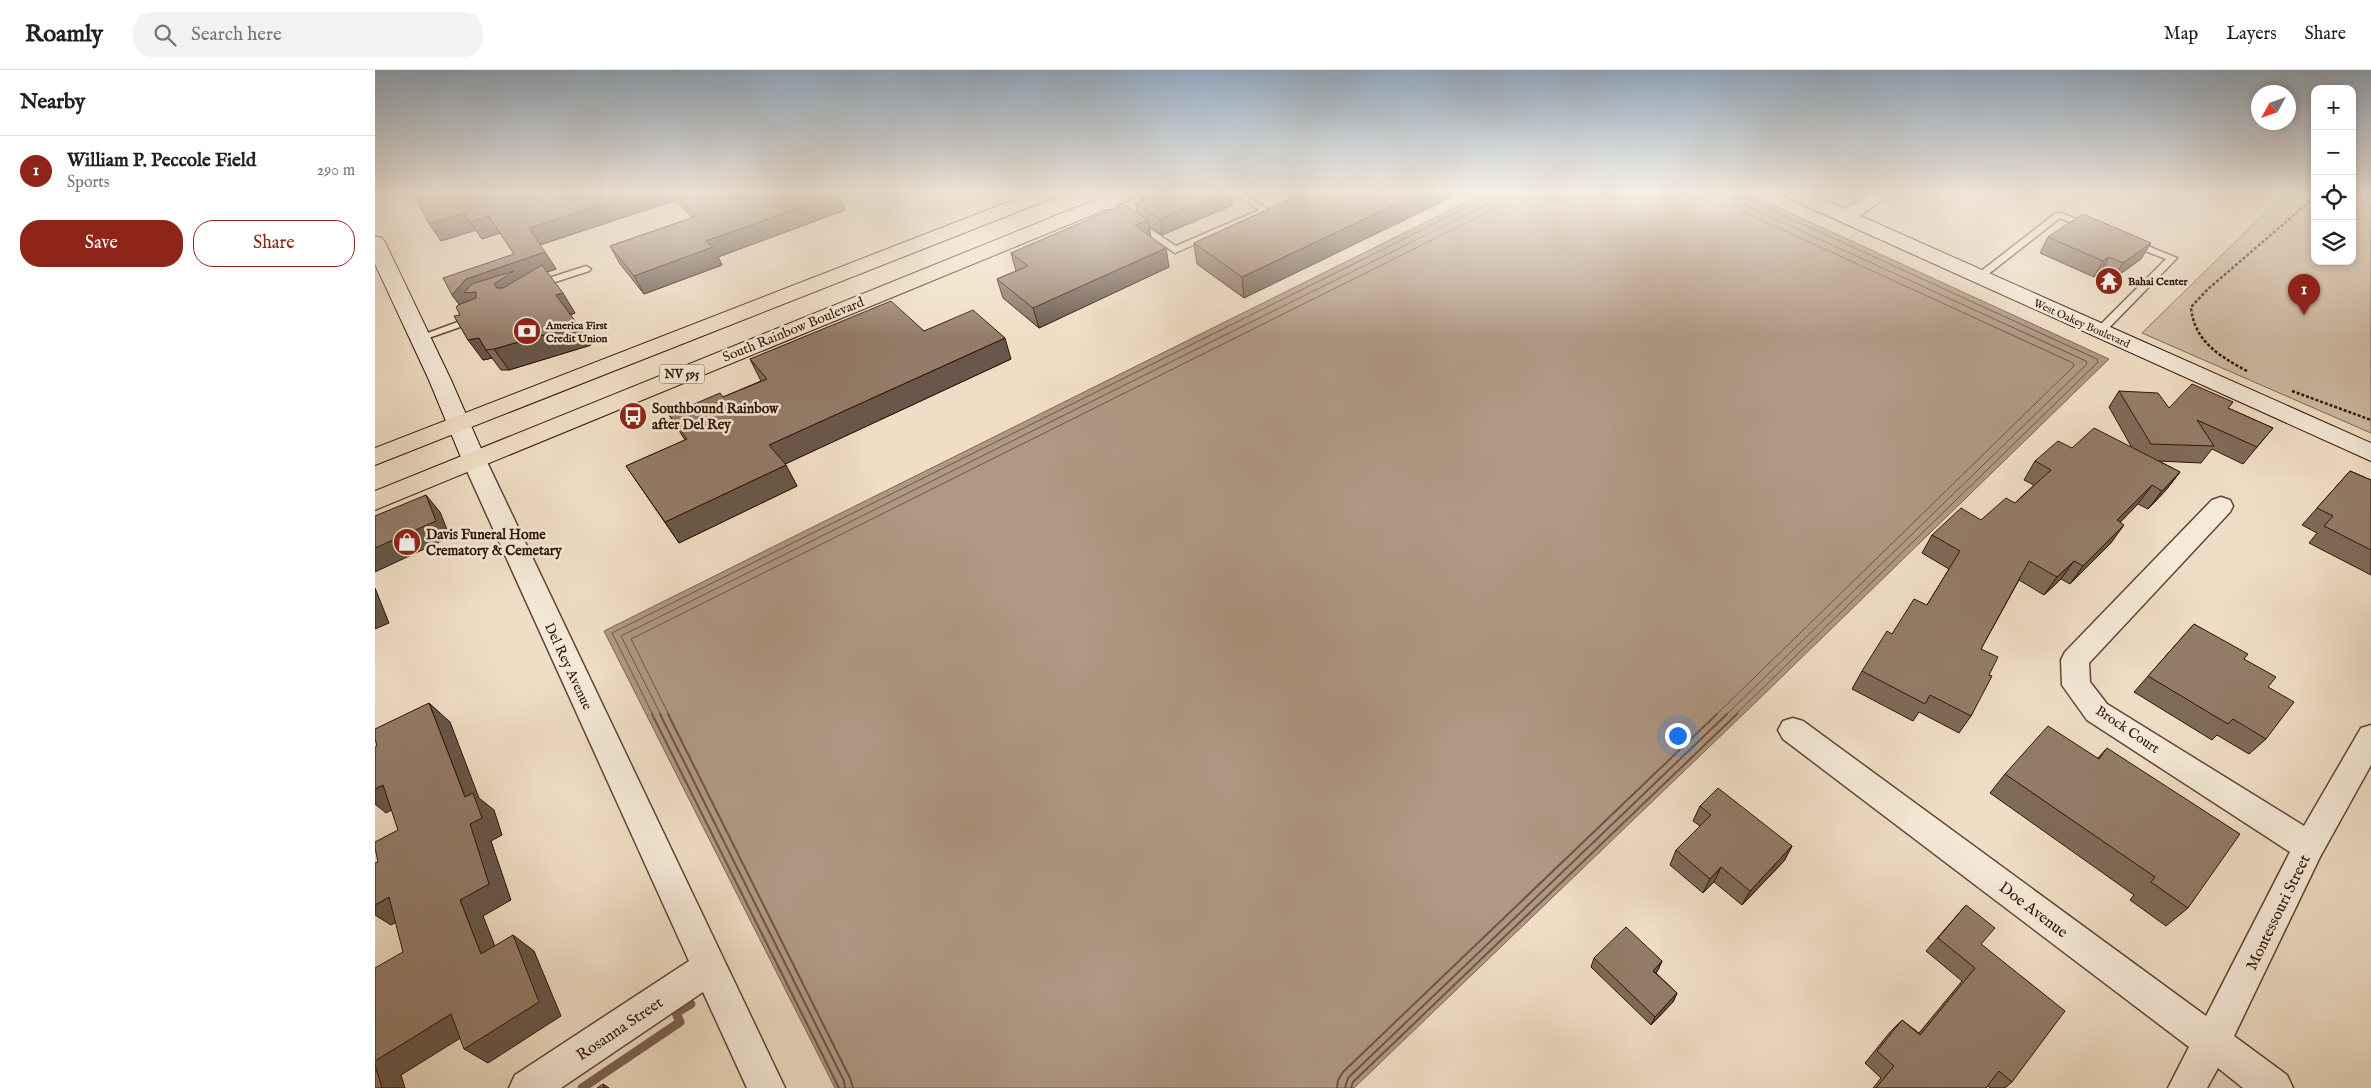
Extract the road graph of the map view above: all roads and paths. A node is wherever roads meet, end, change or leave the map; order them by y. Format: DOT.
graph roads {
  1 [pos="927,241"];
  2 [pos="1012,241"];
  3 [pos="1161,241"];
  4 [pos="1197,241"];
  5 [pos="1899,241"];
  6 [pos="2026,241"];
  7 [pos="2127,241"];
  8 [pos="2264,241"];
  9 [pos="375,242"];
  10 [pos="586,269"];
  11 [pos="1979,276"];
  12 [pos="552,280"];
  13 [pos="533,282"];
  14 [pos="529,294"];
  15 [pos="474,310"];
  16 [pos="486,315"];
  17 [pos="464,322"];
  18 [pos="2100,331"];
  19 [pos="419,338"];
  20 [pos="2249,373"];
  21 [pos="2288,390"];
  22 [pos="2371,420"];
  23 [pos="459,424"];
  24 [pos="2371,454"];
  25 [pos="375,457"];
  26 [pos="475,460"];
  27 [pos="375,501"];
  28 [pos="2221,506"];
  29 [pos="1793,730"];
  30 [pos="2371,737"];
  31 [pos="2309,847"];
  32 [pos="709,968"];
  33 [pos="2212,1042"];
  34 [pos="529,1088"];
  35 [pos="766,1088"];
  36 [pos="2187,1088"];
  37 [pos="2274,1088"];
  1 -- 23 [label="main road, NV 595"];
  2 -- 26 [label="main road, South Rainbow Boulevard / NV 595"];
  3 -- 4 [label="lane"];
  5 -- 11 [label="main road, West Oakey Boulevard"];
  6 -- 11 [label="lane"];
  7 -- 18 [label="lane"];
  8 -- 20 [label="path"];
  9 -- 19 [label="main road, Del Rey Avenue"];
  10 -- 12 [label="lane"];
  11 -- 18 [label="main road, West Oakey Boulevard"];
  12 -- 13 [label="lane"];
  12 -- 14 [label="lane"];
  15 -- 17 [label="lane"];
  16 -- 17 [label="lane"];
  17 -- 19 [label="lane"];
  18 -- 24 [label="main road, West Oakey Boulevard"];
  19 -- 23 [label="main road, Del Rey Avenue"];
  21 -- 22 [label="path"];
  23 -- 25 [label="main road, NV 595"];
  23 -- 26 [label="main road, Del Rey Avenue"];
  26 -- 27 [label="main road, South Rainbow Boulevard / NV 595"];
  26 -- 32 [label="street, Del Rey Avenue"];
  28 -- 31 [label="street, Brock Court"];
  29 -- 33 [label="street, Doe Avenue"];
  30 -- 31 [label="street, Montessouri Street"];
  31 -- 33 [label="street, Montessouri Street"];
  32 -- 34 [label="street, Rosanna Street"];
  32 -- 35 [label="street, Del Rey Avenue"];
  33 -- 36 [label="street, Montessouri Street"];
  33 -- 37 [label="street, Doe Avenue"];
}
